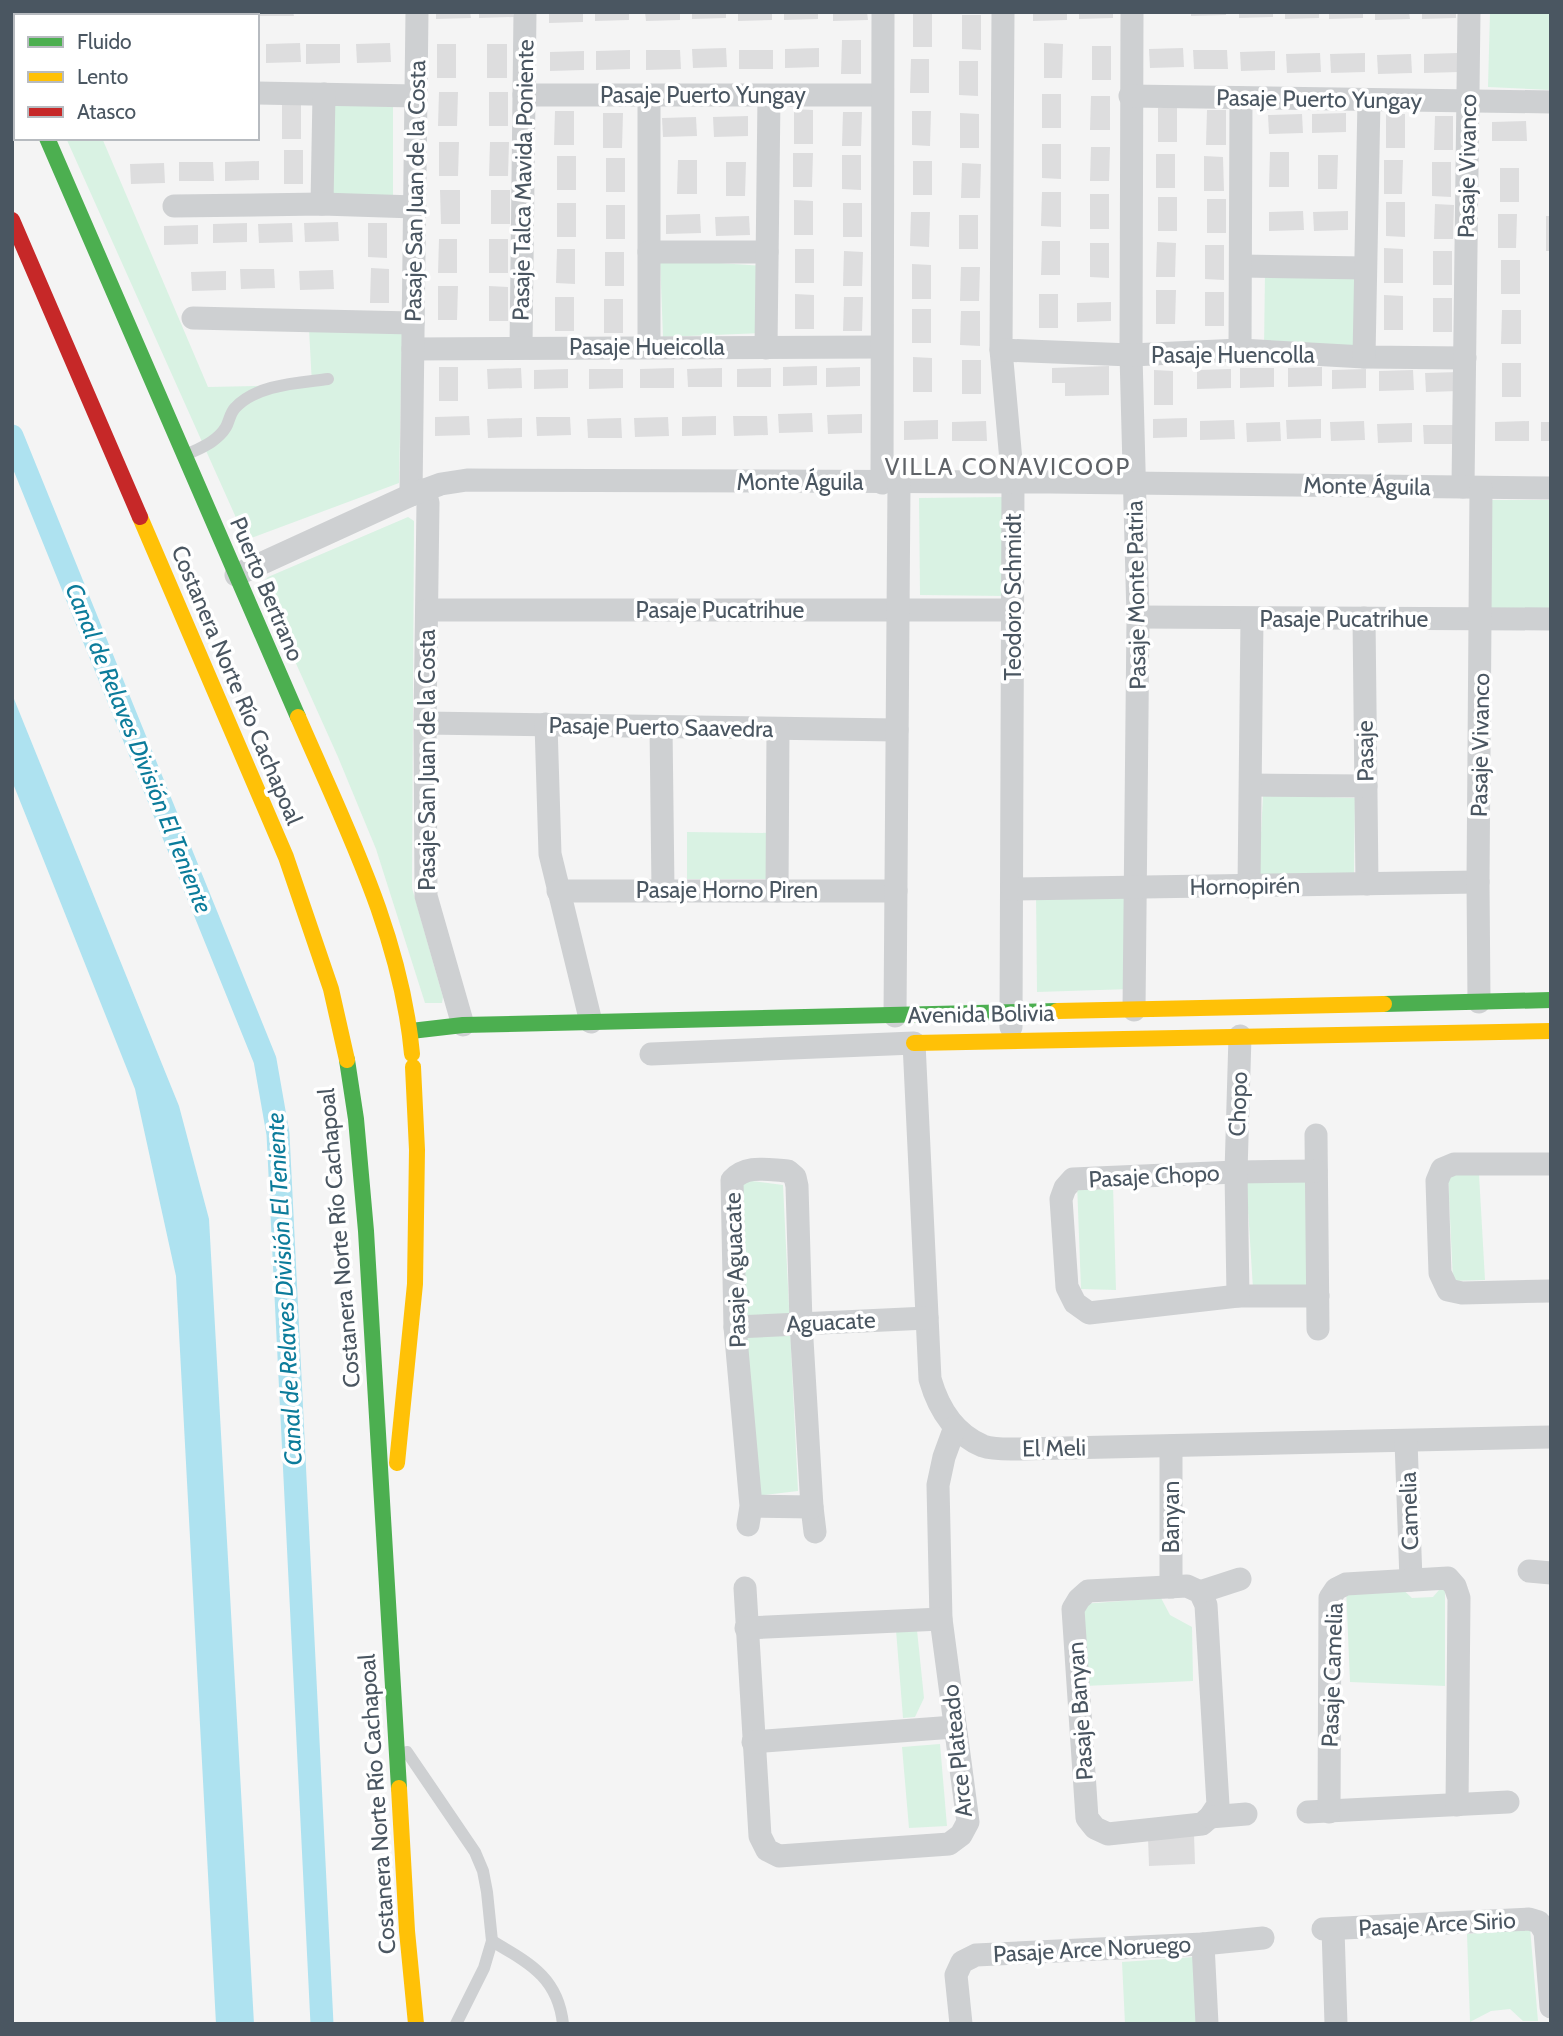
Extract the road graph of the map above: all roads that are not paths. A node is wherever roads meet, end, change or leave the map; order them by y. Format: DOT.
graph roads {
  1 [pos="417,12"];
  2 [pos="525,12"];
  3 [pos="883,12"];
  4 [pos="1003,12"];
  5 [pos="1132,12"];
  6 [pos="1469,12"];
  7 [pos="259,93"];
  8 [pos="324,94"];
  9 [pos="524,95"];
  10 [pos="649,95"];
  11 [pos="881,95"];
  12 [pos="416,96"];
  13 [pos="769,96"];
  14 [pos="1130,96"];
  15 [pos="1241,98"];
  16 [pos="1369,100"];
  17 [pos="1468,101"];
  18 [pos="1551,102"];
  19 [pos="48,140"];
  20 [pos="322,204"];
  21 [pos="174,206"];
  22 [pos="415,207"];
  23 [pos="12,220"];
  24 [pos="649,252"];
  25 [pos="767,252"];
  26 [pos="1241,266"];
  27 [pos="1365,268"];
  28 [pos="193,318"];
  29 [pos="413,323"];
  30 [pos="649,346"];
  31 [pos="521,347"];
  32 [pos="881,347"];
  33 [pos="766,348"];
  34 [pos="413,349"];
  35 [pos="1001,350"];
  36 [pos="1240,350"];
  37 [pos="1131,355"];
  38 [pos="1364,357"];
  39 [pos="1465,358"];
  40 [pos="328,379"];
  41 [pos="186,456"];
  42 [pos="891,483"];
  43 [pos="1013,483"];
  44 [pos="1135,484"];
  45 [pos="1472,487"];
  46 [pos="1551,488"];
  47 [pos="418,493"];
  48 [pos="236,575"];
  49 [pos="426,610"];
  50 [pos="898,610"];
  51 [pos="1013,610"];
  52 [pos="1138,617"];
  53 [pos="1364,618"];
  54 [pos="1252,619"];
  55 [pos="1482,619"];
  56 [pos="1551,620"];
  57 [pos="425,723"];
  58 [pos="546,724"];
  59 [pos="661,727"];
  60 [pos="778,729"];
  61 [pos="897,730"];
  62 [pos="1251,785"];
  63 [pos="1366,786"];
  64 [pos="1478,882"];
  65 [pos="1367,884"];
  66 [pos="1136,887"];
  67 [pos="1249,887"];
  68 [pos="663,889"];
  69 [pos="1012,889"];
  70 [pos="558,891"];
  71 [pos="777,891"];
  72 [pos="896,891"];
  73 [pos="1551,1000"];
  74 [pos="1479,1002"];
  75 [pos="1134,1010"];
  76 [pos="1011,1014"];
  77 [pos="895,1016"];
  78 [pos="591,1022"];
  79 [pos="463,1025"];
  80 [pos="411,1031"];
  81 [pos="1551,1031"];
  82 [pos="1240,1036"];
  83 [pos="1011,1042"];
  84 [pos="914,1043"];
  85 [pos="651,1054"];
  86 [pos="1316,1135"];
  87 [pos="1551,1164"];
  88 [pos="1316,1171"];
  89 [pos="1236,1172"];
  90 [pos="1551,1291"];
  91 [pos="1238,1296"];
  92 [pos="1318,1296"];
  93 [pos="927,1318"];
  94 [pos="801,1323"];
  95 [pos="735,1327"];
  96 [pos="1318,1329"];
  97 [pos="955,1427"];
  98 [pos="1551,1437"];
  99 [pos="1406,1441"];
  100 [pos="1171,1446"];
  101 [pos="812,1507"];
  102 [pos="815,1532"];
  103 [pos="1240,1579"];
  104 [pos="1411,1580"];
  105 [pos="386,1586"];
  106 [pos="1171,1587"];
  107 [pos="745,1588"];
  108 [pos="1199,1592"];
  109 [pos="942,1619"];
  110 [pos="746,1628"];
  111 [pos="954,1727"];
  112 [pos="395,1735"];
  113 [pos="753,1742"];
  114 [pos="1508,1802"];
  115 [pos="1458,1805"];
  116 [pos="1246,1814"];
  117 [pos="1210,1817"];
  118 [pos="1263,1938"];
  119 [pos="492,1941"];
  120 [pos="1203,1944"];
  121 [pos="1551,2007"];
  122 [pos="416,2024"];
  123 [pos="456,2024"];
  124 [pos="563,2024"];
  125 [pos="961,2024"];
  126 [pos="1207,2024"];
  127 [pos="1336,2024"];
  1 -- 12 [label="street, Pasaje San Juan de la Costa"];
  2 -- 9 [label="street, Pasaje Talca Mavida Poniente"];
  3 -- 11 [label="street"];
  4 -- 35 [label="street, Teodoro Schmidt"];
  5 -- 14 [label="street, Pasaje Monte Patria"];
  6 -- 17 [label="street, Pasaje Vivanco"];
  7 -- 8 [label="street"];
  8 -- 12 [label="street"];
  8 -- 20 [label="street"];
  9 -- 10 [label="street, Pasaje Puerto Yungay"];
  9 -- 31 [label="street, Pasaje Talca Mavida Poniente"];
  10 -- 13 [label="street, Pasaje Puerto Yungay"];
  10 -- 24 [label="street"];
  11 -- 13 [label="street, Pasaje Puerto Yungay"];
  11 -- 32 [label="street"];
  12 -- 22 [label="street, Pasaje San Juan de la Costa"];
  13 -- 25 [label="street"];
  14 -- 15 [label="street, Pasaje Puerto Yungay"];
  14 -- 37 [label="street, Pasaje Monte Patria"];
  15 -- 16 [label="street, Pasaje Puerto Yungay"];
  15 -- 26 [label="street"];
  16 -- 17 [label="street, Pasaje Puerto Yungay"];
  16 -- 27 [label="street"];
  17 -- 18 [label="street, Pasaje Puerto Yungay"];
  17 -- 39 [label="street, Pasaje Vivanco"];
  19 -- 41 [label="street, Puerto Bertrano"];
  20 -- 21 [label="street"];
  20 -- 22 [label="street"];
  22 -- 29 [label="street, Pasaje San Juan de la Costa"];
  23 -- 105 [label="street, Costanera Norte Río Cachapoal"];
  24 -- 25 [label="street"];
  24 -- 30 [label="street"];
  25 -- 33 [label="street"];
  26 -- 27 [label="street"];
  26 -- 36 [label="street"];
  27 -- 38 [label="street"];
  28 -- 29 [label="street"];
  29 -- 34 [label="street, Pasaje San Juan de la Costa"];
  30 -- 31 [label="street, Pasaje Hueicolla"];
  30 -- 33 [label="street, Pasaje Hueicolla"];
  31 -- 34 [label="street, Pasaje Hueicolla"];
  32 -- 33 [label="street, Pasaje Hueicolla"];
  32 -- 42 [label="street"];
  34 -- 47 [label="street, Pasaje San Juan de la Costa"];
  35 -- 37 [label="street, Pasaje Huencolla"];
  35 -- 43 [label="street, Teodoro Schmidt"];
  36 -- 37 [label="street, Pasaje Huencolla"];
  36 -- 38 [label="street, Pasaje Huencolla"];
  37 -- 44 [label="street, Pasaje Monte Patria"];
  38 -- 39 [label="street, Pasaje Huencolla"];
  39 -- 45 [label="street, Pasaje Vivanco"];
  40 -- 41 [label="lane"];
  41 -- 48 [label="street, Puerto Bertrano"];
  42 -- 43 [label="street, Monte Águila"];
  42 -- 47 [label="street, Monte Águila"];
  42 -- 50 [label="street"];
  43 -- 44 [label="street, Monte Águila"];
  43 -- 51 [label="street, Teodoro Schmidt"];
  44 -- 45 [label="street, Monte Águila"];
  44 -- 52 [label="street, Pasaje Monte Patria"];
  45 -- 46 [label="street, Monte Águila"];
  45 -- 55 [label="street, Pasaje Vivanco"];
  47 -- 48 [label="street, Monte Águila"];
  47 -- 49 [label="street, Pasaje San Juan de la Costa"];
  48 -- 80 [label="street, Puerto Bertrano"];
  49 -- 50 [label="street, Pasaje Pucatrihue"];
  49 -- 57 [label="street, Pasaje San Juan de la Costa"];
  50 -- 51 [label="street, Pasaje Pucatrihue"];
  50 -- 61 [label="street"];
  51 -- 69 [label="street, Teodoro Schmidt"];
  52 -- 54 [label="street, Pasaje Pucatrihue"];
  52 -- 66 [label="street, Pasaje Monte Patria"];
  53 -- 54 [label="street, Pasaje Pucatrihue"];
  53 -- 55 [label="street, Pasaje Pucatrihue"];
  53 -- 63 [label="street, Pasaje"];
  54 -- 62 [label="street"];
  55 -- 56 [label="street, Pasaje Pucatrihue"];
  55 -- 64 [label="street, Pasaje Vivanco"];
  57 -- 58 [label="street, Pasaje Puerto Saavedra"];
  57 -- 79 [label="street, Pasaje San Juan de la Costa"];
  58 -- 59 [label="street, Pasaje Puerto Saavedra"];
  58 -- 70 [label="street"];
  59 -- 60 [label="street, Pasaje Puerto Saavedra"];
  59 -- 68 [label="street"];
  60 -- 61 [label="street, Pasaje Puerto Saavedra"];
  60 -- 71 [label="street"];
  61 -- 72 [label="street"];
  62 -- 63 [label="street"];
  62 -- 67 [label="street"];
  63 -- 65 [label="street, Pasaje"];
  64 -- 65 [label="street, Hornopirén"];
  64 -- 74 [label="street, Pasaje Vivanco"];
  65 -- 67 [label="street, Hornopirén"];
  66 -- 67 [label="street, Hornopirén"];
  66 -- 69 [label="street, Hornopirén"];
  66 -- 75 [label="street, Pasaje Monte Patria"];
  68 -- 70 [label="street, Pasaje Horno Piren"];
  68 -- 71 [label="street, Pasaje Horno Piren"];
  69 -- 76 [label="street, Teodoro Schmidt"];
  70 -- 78 [label="street"];
  71 -- 72 [label="street, Pasaje Horno Piren"];
  72 -- 77 [label="street"];
  73 -- 74 [label="street, Avenida Bolivia"];
  74 -- 75 [label="street, Avenida Bolivia"];
  75 -- 76 [label="street, Avenida Bolivia"];
  76 -- 77 [label="street, Avenida Bolivia"];
  76 -- 83 [label="street, Teodoro Schmidt"];
  77 -- 78 [label="street, Avenida Bolivia"];
  78 -- 79 [label="street, Avenida Bolivia"];
  79 -- 80 [label="street, Avenida Bolivia"];
  80 -- 105 [label="street, Puerto Bertrano"];
  81 -- 82 [label="street, Avenida Bolivia"];
  82 -- 83 [label="street, Avenida Bolivia"];
  82 -- 89 [label="street, Chopo"];
  83 -- 84 [label="street, Avenida Bolivia"];
  84 -- 85 [label="street, Avenida Bolivia"];
  84 -- 93 [label="street, El Meli"];
  86 -- 88 [label="street"];
  87 -- 90 [label="street"];
  88 -- 89 [label="street, Pasaje Chopo"];
  88 -- 92 [label="street"];
  89 -- 91 [label="street, Pasaje Chopo"];
  89 -- 91 [label="street, Pasaje Chopo"];
  91 -- 92 [label="street, Pasaje Chopo"];
  92 -- 96 [label="street"];
  93 -- 94 [label="street, Aguacate"];
  93 -- 97 [label="street, El Meli"];
  94 -- 95 [label="street, Aguacate"];
  94 -- 95 [label="street, Pasaje Aguacate"];
  94 -- 101 [label="street, Pasaje Aguacate"];
  95 -- 101 [label="street, Pasaje Aguacate"];
  97 -- 100 [label="street, El Meli"];
  97 -- 109 [label="street, Arce Plateado"];
  98 -- 99 [label="street, El Meli"];
  99 -- 100 [label="street, El Meli"];
  99 -- 104 [label="street, Camelia"];
  100 -- 106 [label="street, Banyan"];
  101 -- 102 [label="street, Pasaje Aguacate"];
  103 -- 108 [label="street, Pasaje Banyan"];
  104 -- 115 [label="street, Pasaje Camelia"];
  104 -- 115 [label="street, Pasaje Camelia"];
  105 -- 112 [label="street, Costanera Norte Río Cachapoal"];
  106 -- 108 [label="street, Pasaje Banyan"];
  106 -- 117 [label="street, Pasaje Banyan"];
  107 -- 110 [label="street"];
  108 -- 117 [label="street"];
  109 -- 110 [label="street"];
  109 -- 111 [label="street, Arce Plateado"];
  110 -- 113 [label="street"];
  111 -- 113 [label="street"];
  111 -- 113 [label="street, Arce Plateado"];
  112 -- 119 [label="lane"];
  112 -- 122 [label="street, Costanera Norte Río Cachapoal"];
  114 -- 115 [label="street, Pasaje Camelia"];
  116 -- 117 [label="street, Pasaje Banyan"];
  118 -- 120 [label="street, Pasaje Arce Noruego"];
  119 -- 123 [label="lane"];
  119 -- 124 [label="lane"];
  120 -- 125 [label="street, Pasaje Arce Noruego"];
  120 -- 126 [label="street, Pasaje Arce Noruego"];
  121 -- 127 [label="street, Pasaje Arce Sirio"];
}
